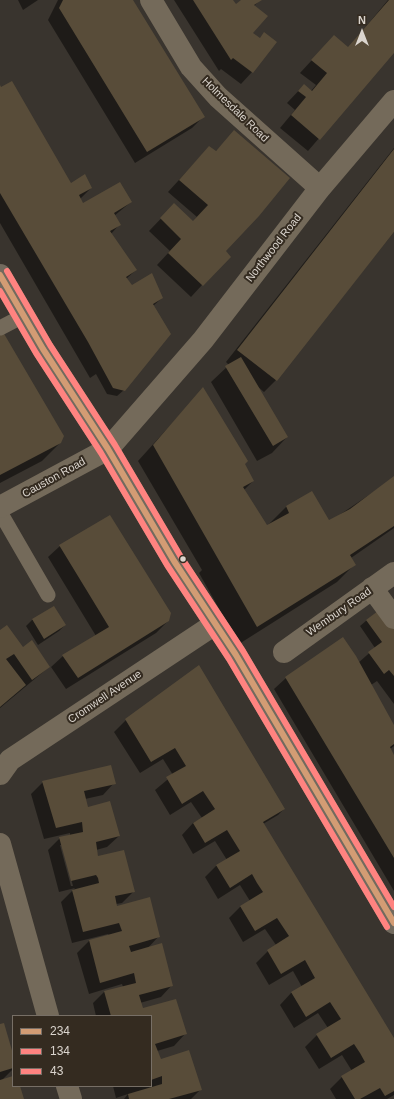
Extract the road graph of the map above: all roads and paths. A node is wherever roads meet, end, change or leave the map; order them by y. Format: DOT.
graph roads {
  1 [pos="151,0"];
  2 [pos="392,106"];
  3 [pos="320,188"];
  4 [pos="0,275"];
  5 [pos="23,316"];
  6 [pos="0,328"];
  7 [pos="108,449"];
  8 [pos="0,507"];
  9 [pos="0,512"];
  10 [pos="394,573"];
  11 [pos="372,588"];
  12 [pos="48,595"];
  13 [pos="394,618"];
  14 [pos="215,624"];
  15 [pos="284,652"];
  16 [pos="0,774"];
  17 [pos="0,844"];
  18 [pos="394,923"];
  19 [pos="48,1015"];
  20 [pos="67,1087"];
  21 [pos="71,1099"];
  1 -- 3 [label="street, Holmesdale Road"];
  2 -- 3 [label="street, Northwood Road"];
  3 -- 7 [label="street, Northwood Road"];
  4 -- 5 [label="highway"];
  5 -- 6 [label="lane"];
  5 -- 7 [label="highway"];
  7 -- 8 [label="street, Causton Road"];
  7 -- 14 [label="highway"];
  9 -- 12 [label="lane"];
  10 -- 11 [label="street, Wembury Road"];
  11 -- 13 [label="street"];
  11 -- 15 [label="street, Wembury Road"];
  14 -- 16 [label="street, Cromwell Avenue"];
  14 -- 18 [label="highway"];
  17 -- 19 [label="street"];
  20 -- 21 [label="street"];
}
